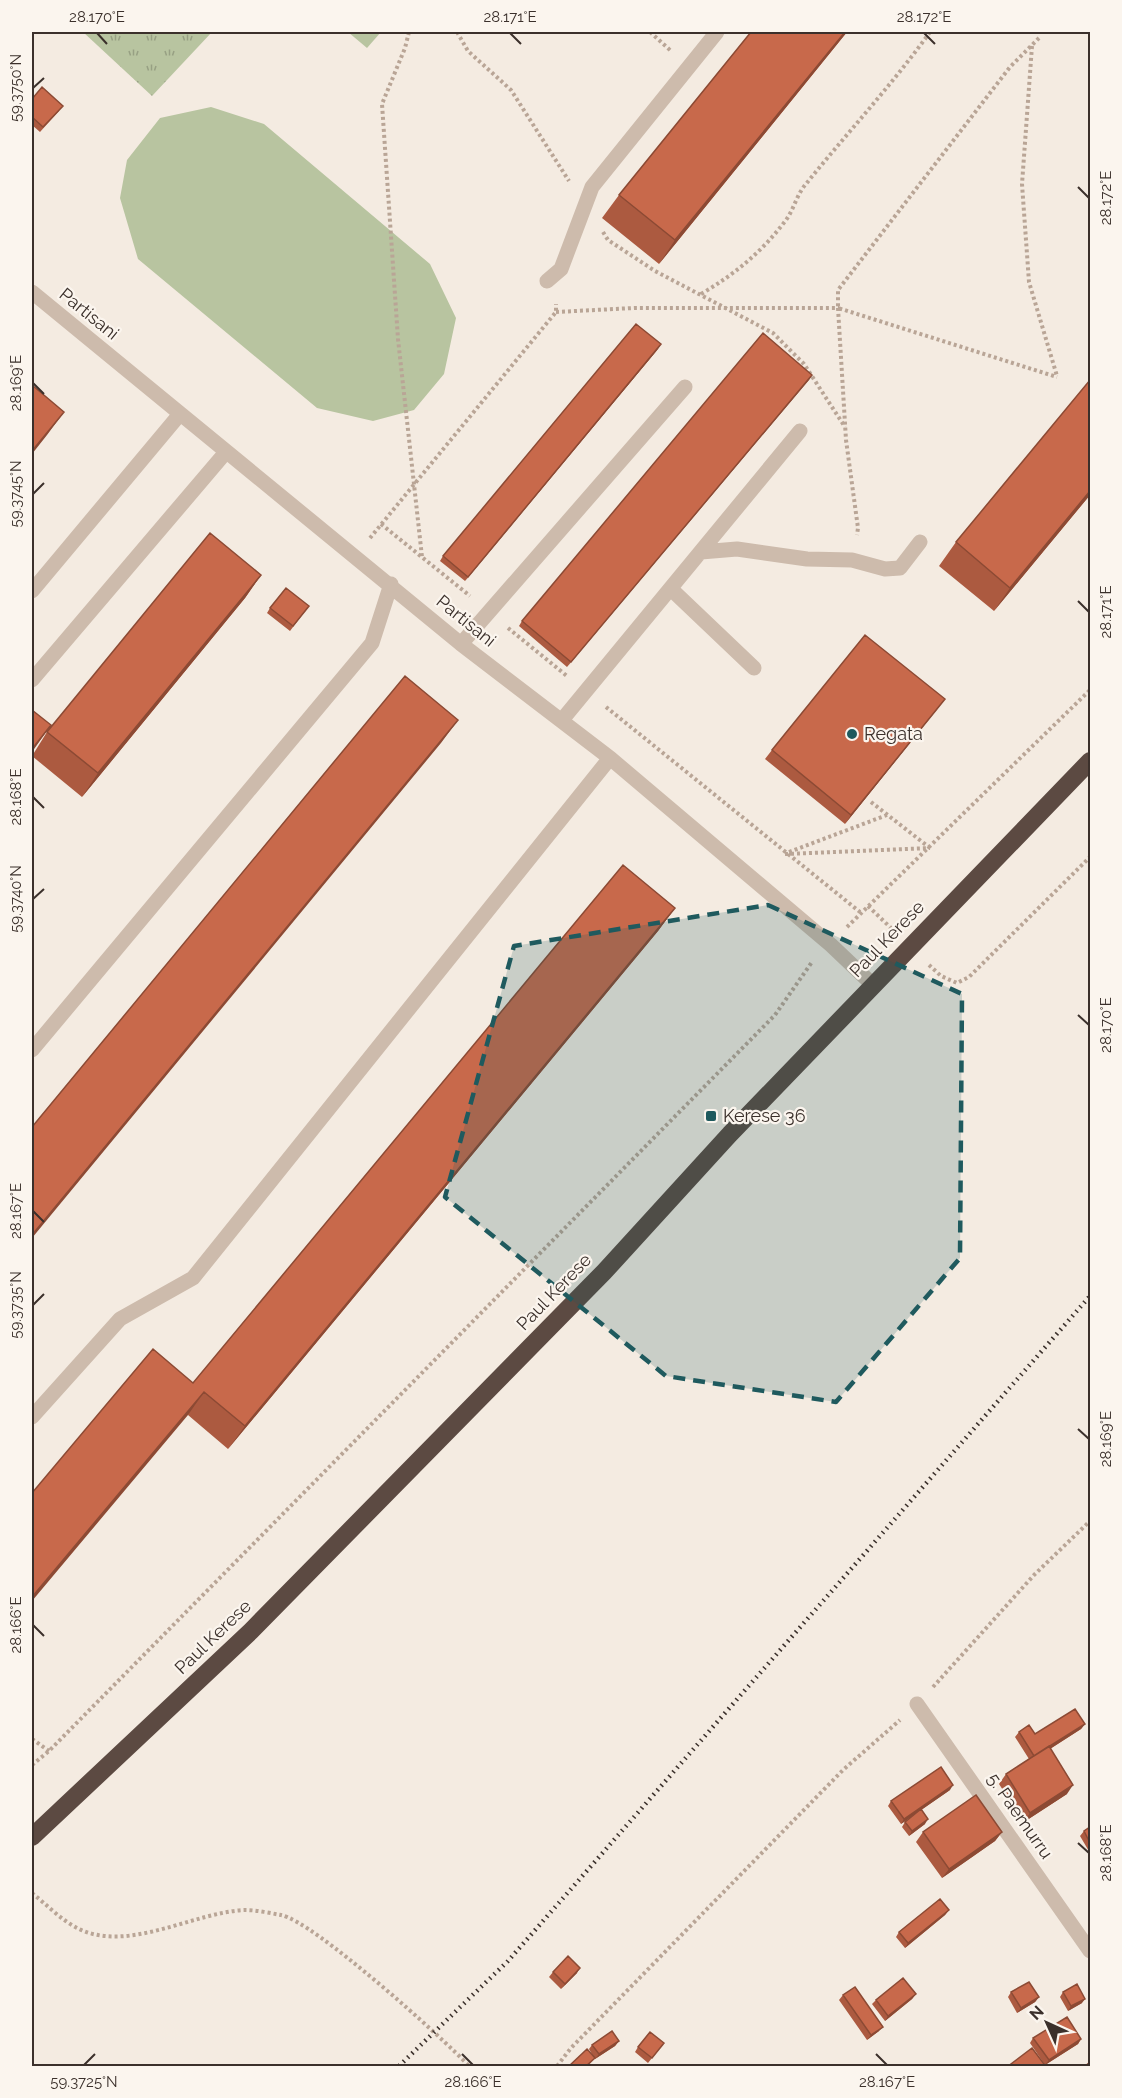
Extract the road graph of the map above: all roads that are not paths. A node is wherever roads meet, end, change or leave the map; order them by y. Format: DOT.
graph roads {
  1 [pos="717,32"];
  2 [pos="548,281"];
  3 [pos="32,292"];
  4 [pos="685,387"];
  5 [pos="180,414"];
  6 [pos="800,431"];
  7 [pos="226,452"];
  8 [pos="920,542"];
  9 [pos="701,552"];
  10 [pos="390,584"];
  11 [pos="671,589"];
  12 [pos="32,591"];
  13 [pos="461,644"];
  14 [pos="754,668"];
  15 [pos="32,680"];
  16 [pos="562,720"];
  17 [pos="610,758"];
  18 [pos="1090,761"];
  19 [pos="873,984"];
  20 [pos="32,1050"];
  21 [pos="32,1417"];
  22 [pos="917,1704"];
  23 [pos="32,1837"];
  24 [pos="1090,1951"];
  1 -- 2 [label="street"];
  3 -- 5 [label="street, Partisani"];
  4 -- 13 [label="street"];
  5 -- 7 [label="street, Partisani"];
  5 -- 12 [label="street"];
  6 -- 9 [label="street"];
  7 -- 10 [label="street, Partisani"];
  7 -- 15 [label="street"];
  8 -- 9 [label="street"];
  9 -- 11 [label="street"];
  10 -- 13 [label="street, Partisani"];
  10 -- 20 [label="street"];
  11 -- 14 [label="street"];
  11 -- 16 [label="street"];
  13 -- 16 [label="street, Partisani"];
  16 -- 17 [label="street, Partisani"];
  17 -- 19 [label="street, Partisani"];
  17 -- 21 [label="street"];
  18 -- 19 [label="highway, Paul Kerese"];
  19 -- 23 [label="highway, Paul Kerese"];
  22 -- 24 [label="street, 5. Paemurru"];
}
